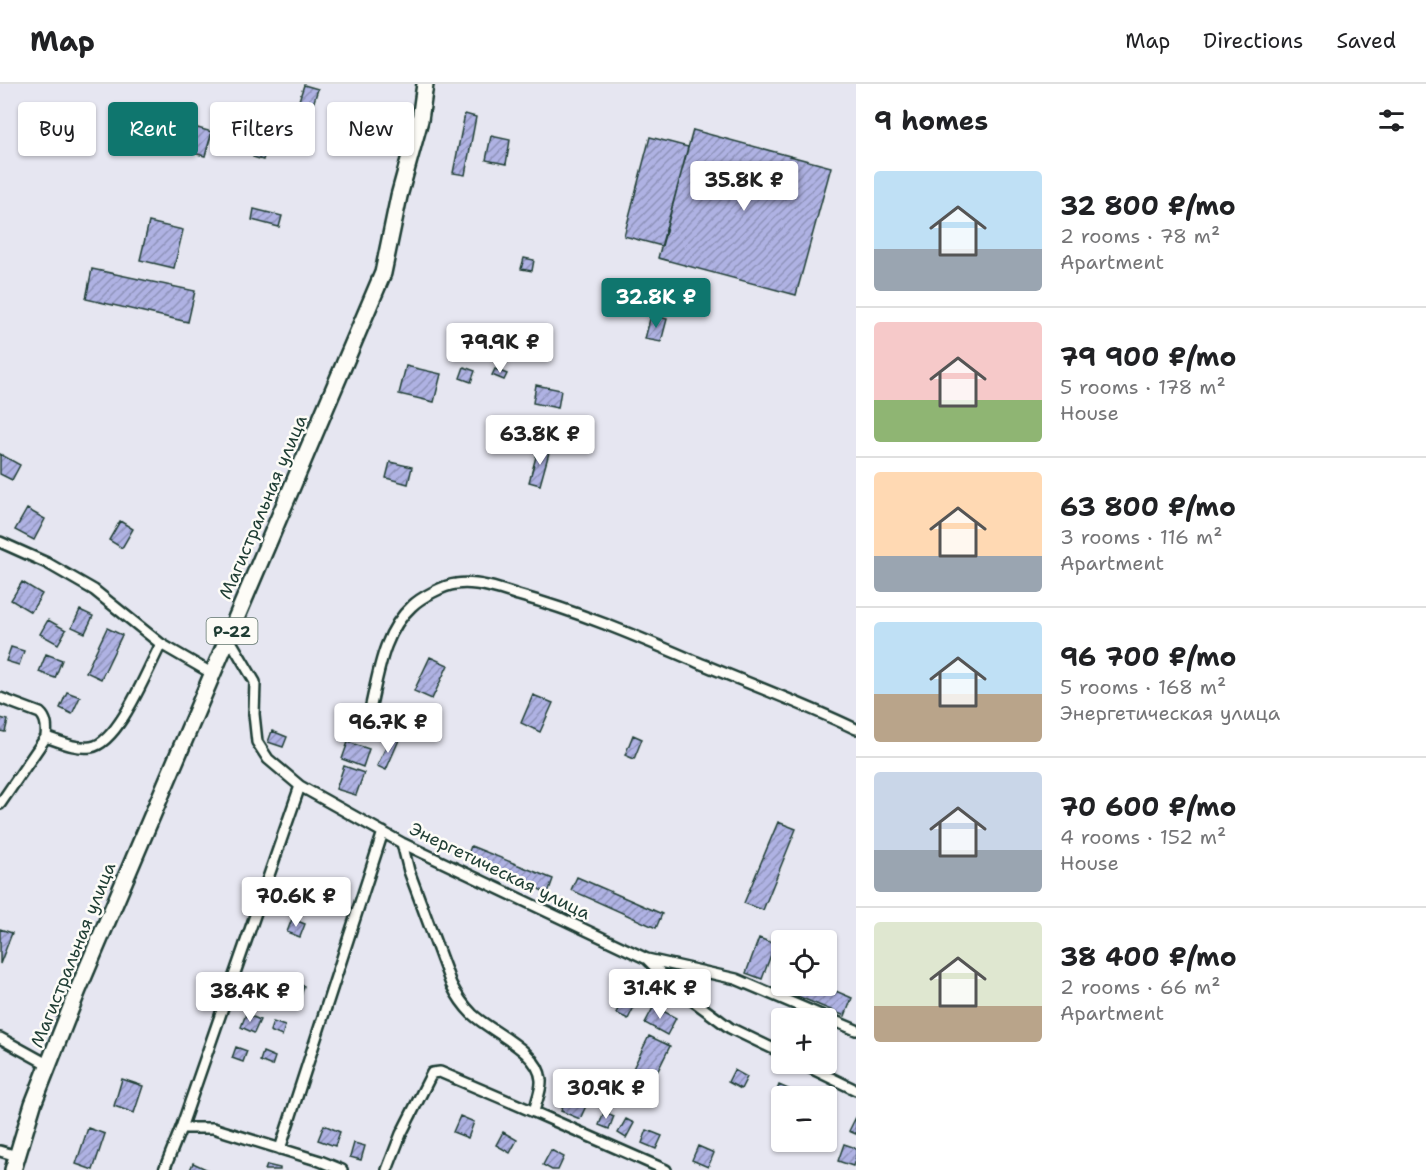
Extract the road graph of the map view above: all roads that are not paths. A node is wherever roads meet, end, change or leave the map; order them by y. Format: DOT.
graph roads {
  1 [pos="425,84"];
  2 [pos="0,542"];
  3 [pos="229,638"];
  4 [pos="161,644"];
  5 [pos="213,674"];
  6 [pos="0,698"];
  7 [pos="369,714"];
  8 [pos="856,729"];
  9 [pos="46,737"];
  10 [pos="300,786"];
  11 [pos="0,804"];
  12 [pos="383,832"];
  13 [pos="402,843"];
  14 [pos="647,959"];
  15 [pos="856,1030"];
  16 [pos="0,1038"];
  17 [pos="771,1048"];
  18 [pos="49,1065"];
  19 [pos="823,1074"];
  20 [pos="856,1090"];
  21 [pos="534,1112"];
  22 [pos="181,1128"];
  23 [pos="280,1149"];
  24 [pos="0,1151"];
  25 [pos="15,1163"];
  26 [pos="164,1170"];
  27 [pos="342,1170"];
  28 [pos="387,1170"];
  29 [pos="666,1170"];
  1 -- 3 [label="highway, Магистральная улица / Р-22"];
  2 -- 4 [label="street"];
  3 -- 5 [label="highway, Магистральная улица / Р-22"];
  3 -- 10 [label="street, Энергетическая улица"];
  4 -- 5 [label="street"];
  4 -- 9 [label="street"];
  5 -- 18 [label="highway, Магистральная улица / Р-22"];
  6 -- 9 [label="street"];
  7 -- 8 [label="street"];
  9 -- 11 [label="street"];
  10 -- 12 [label="street, Энергетическая улица"];
  10 -- 22 [label="street"];
  12 -- 13 [label="street, Энергетическая улица"];
  12 -- 23 [label="street"];
  13 -- 14 [label="street, Энергетическая улица"];
  13 -- 21 [label="street"];
  14 -- 15 [label="street, Энергетическая улица"];
  14 -- 17 [label="street"];
  16 -- 18 [label="street"];
  18 -- 25 [label="highway, Магистральная улица / Р-22"];
  19 -- 20 [label="street"];
  21 -- 28 [label="street"];
  21 -- 29 [label="street"];
  22 -- 23 [label="street"];
  22 -- 26 [label="street"];
  23 -- 27 [label="street"];
  24 -- 25 [label="street"];
}
